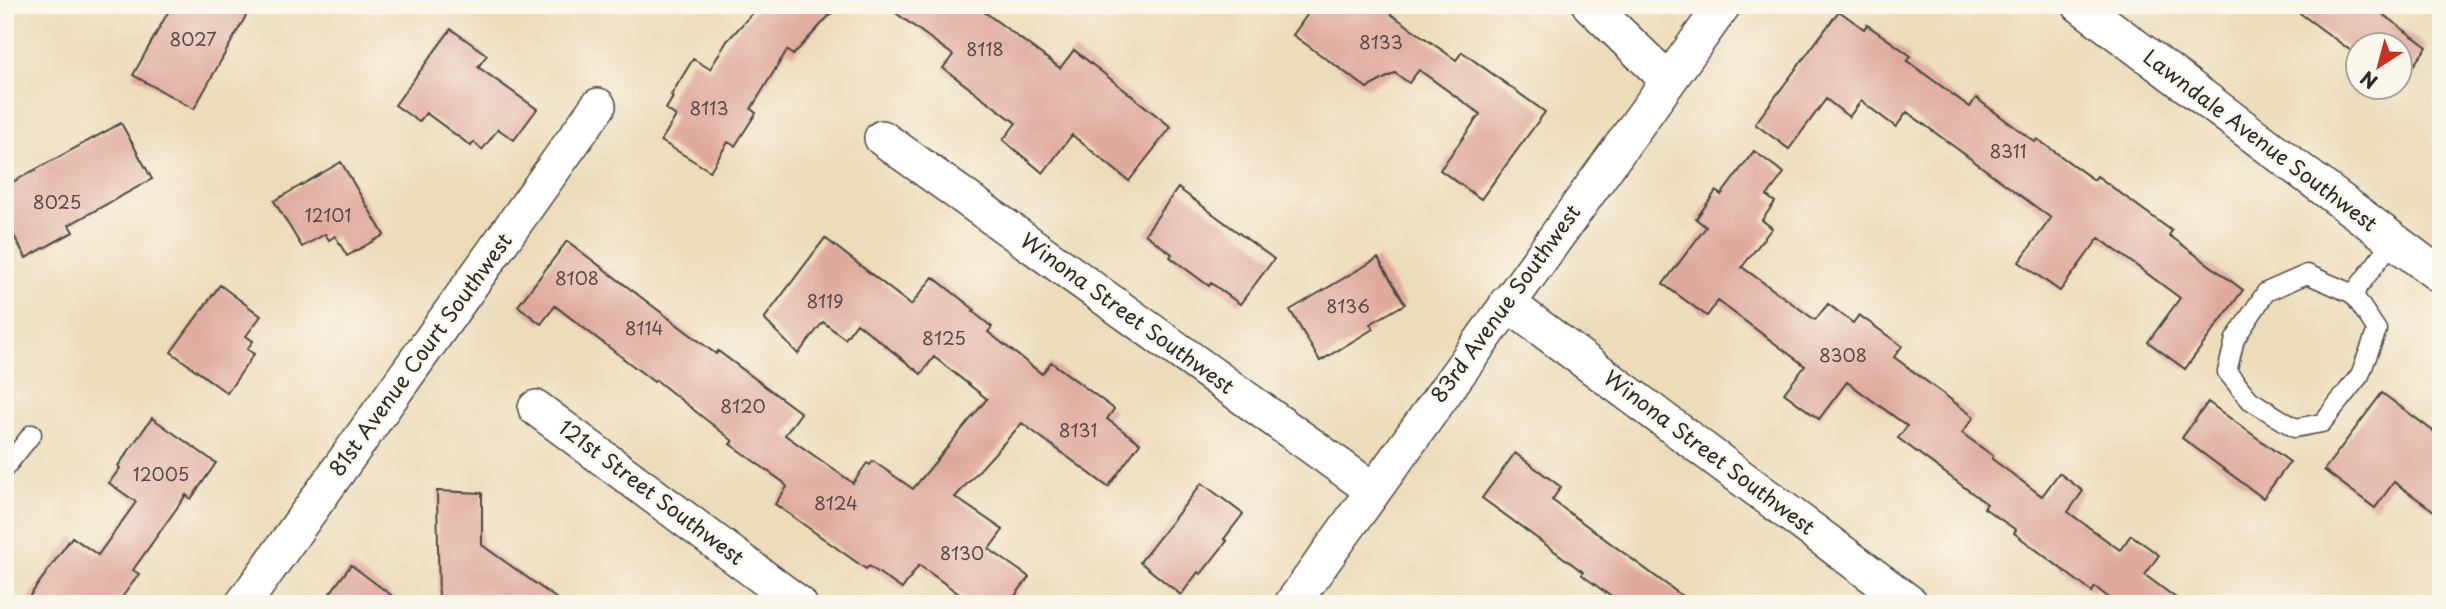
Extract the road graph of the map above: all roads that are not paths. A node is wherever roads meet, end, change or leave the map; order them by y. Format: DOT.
graph roads {
  1 [pos="1590,5"];
  2 [pos="1723,5"];
  3 [pos="2080,5"];
  4 [pos="1668,80"];
  5 [pos="598,106"];
  6 [pos="882,138"];
  7 [pos="2393,241"];
  8 [pos="2441,276"];
  9 [pos="2354,294"];
  10 [pos="1507,303"];
  11 [pos="536,408"];
  12 [pos="32,434"];
  13 [pos="5,468"];
  14 [pos="1373,490"];
  15 [pos="243,604"];
  16 [pos="799,604"];
  17 [pos="1292,604"];
  18 [pos="1911,604"];
  1 -- 4 [label="street"];
  2 -- 4 [label="street, 83rd Avenue Southwest"];
  3 -- 7 [label="street, Lawndale Avenue Southwest"];
  4 -- 10 [label="street, 83rd Avenue Southwest"];
  5 -- 15 [label="street, 81st Avenue Court Southwest"];
  6 -- 14 [label="street, Winona Street Southwest"];
  7 -- 8 [label="street, Lawndale Avenue Southwest"];
  7 -- 9 [label="lane"];
  9 -- 9 [label="lane"];
  10 -- 14 [label="street, 83rd Avenue Southwest"];
  10 -- 18 [label="street, Winona Street Southwest"];
  11 -- 16 [label="street, 121st Street Southwest"];
  12 -- 13 [label="lane"];
  14 -- 17 [label="street, 83rd Avenue Southwest"];
}
